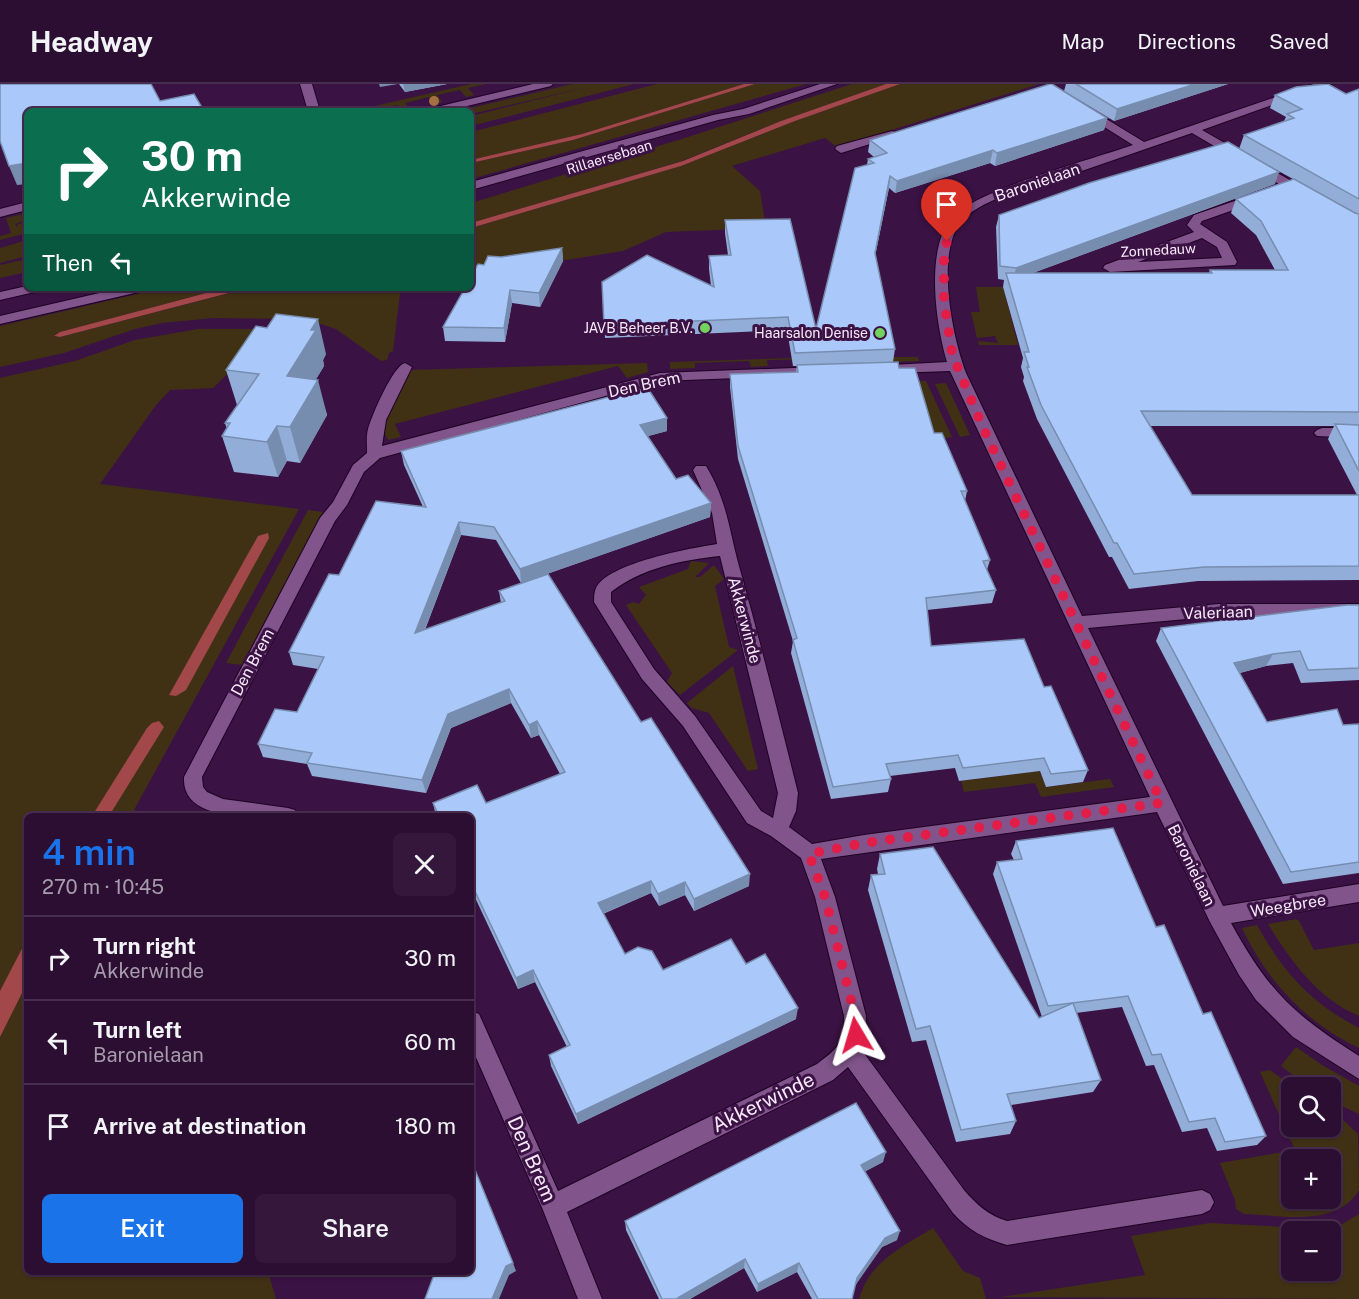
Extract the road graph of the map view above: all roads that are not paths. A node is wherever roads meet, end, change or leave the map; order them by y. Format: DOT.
graph roads {
  1 [pos="306,84"];
  2 [pos="547,84"];
  3 [pos="831,84"];
  4 [pos="1325,84"];
  5 [pos="1074,104"];
  6 [pos="313,108"];
  7 [pos="445,108"];
  8 [pos="745,112"];
  9 [pos="906,129"];
  10 [pos="1193,129"];
  11 [pos="1143,146"];
  12 [pos="841,150"];
  13 [pos="474,185"];
  14 [pos="1291,185"];
  15 [pos="474,198"];
  16 [pos="1318,201"];
  17 [pos="24,207"];
  18 [pos="0,213"];
  19 [pos="1203,233"];
  20 [pos="24,290"];
  21 [pos="126,291"];
  22 [pos="0,296"];
  23 [pos="0,320"];
  24 [pos="957,366"];
  25 [pos="405,368"];
  26 [pos="876,369"];
  27 [pos="841,370"];
  28 [pos="1322,433"];
  29 [pos="1359,433"];
  30 [pos="375,454"];
  31 [pos="700,470"];
  32 [pos="726,549"];
  33 [pos="1359,610"];
  34 [pos="1078,624"];
  35 [pos="1162,803"];
  36 [pos="268,813"];
  37 [pos="778,830"];
  38 [pos="809,854"];
  39 [pos="1359,893"];
  40 [pos="1217,916"];
  41 [pos="474,1028"];
  42 [pos="850,1052"];
  43 [pos="1359,1068"];
  44 [pos="1202,1202"];
  45 [pos="553,1206"];
  46 [pos="590,1299"];
  1 -- 6 [label="street"];
  2 -- 7 [label="street"];
  3 -- 8 [label="street, Rillaersebaan"];
  4 -- 10 [label="street, Baronielaan"];
  5 -- 11 [label="street"];
  8 -- 13 [label="street, Rillaersebaan"];
  8 -- 15 [label="street, Rillaersebaan"];
  9 -- 12 [label="street"];
  10 -- 11 [label="street, Baronielaan"];
  10 -- 14 [label="street"];
  11 -- 24 [label="street, Baronielaan"];
  14 -- 16 [label="street"];
  14 -- 19 [label="street, Zonnedauw"];
  17 -- 18 [label="street"];
  19 -- 19 [label="street, Zonnedauw"];
  20 -- 22 [label="street"];
  21 -- 23 [label="street"];
  24 -- 26 [label="street"];
  24 -- 34 [label="street, Baronielaan"];
  25 -- 30 [label="street"];
  27 -- 30 [label="street, Den Brem"];
  28 -- 29 [label="street"];
  30 -- 36 [label="street, Den Brem"];
  31 -- 32 [label="street, Akkerwinde"];
  32 -- 37 [label="street, Akkerwinde"];
  32 -- 37 [label="street"];
  33 -- 34 [label="street, Valeriaan"];
  34 -- 35 [label="street, Baronielaan"];
  35 -- 38 [label="street"];
  35 -- 40 [label="street, Baronielaan"];
  37 -- 38 [label="street"];
  38 -- 42 [label="street"];
  39 -- 40 [label="street, Weegbree"];
  40 -- 43 [label="street, Baronielaan"];
  41 -- 45 [label="street, Den Brem"];
  42 -- 44 [label="street"];
  42 -- 45 [label="street, Akkerwinde"];
  45 -- 46 [label="street, Den Brem"];
}
